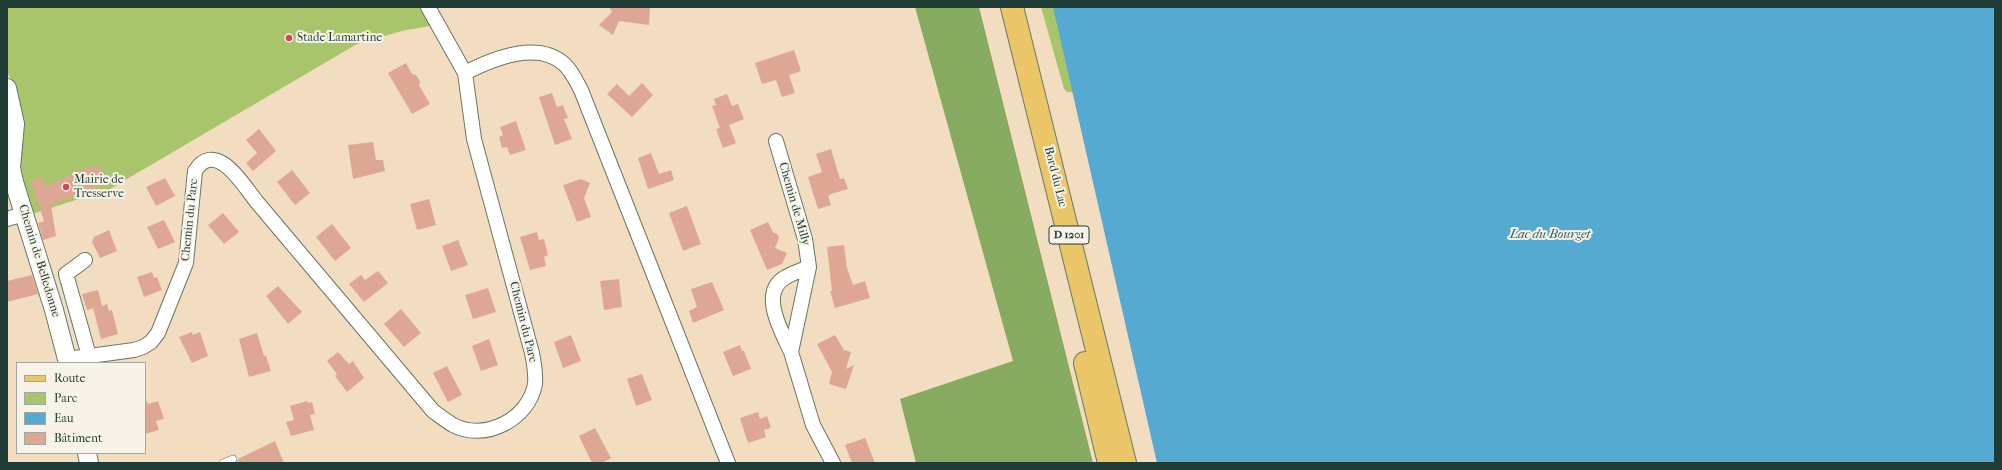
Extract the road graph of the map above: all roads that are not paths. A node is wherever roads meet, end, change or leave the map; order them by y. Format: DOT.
graph roads {
  1 [pos="428,7"];
  2 [pos="996,7"];
  3 [pos="1012,7"];
  4 [pos="465,73"];
  5 [pos="7,88"];
  6 [pos="776,141"];
  7 [pos="12,194"];
  8 [pos="24,214"];
  9 [pos="7,219"];
  10 [pos="85,260"];
  11 [pos="809,268"];
  12 [pos="791,352"];
  13 [pos="89,356"];
  14 [pos="67,361"];
  15 [pos="232,459"];
  16 [pos="223,463"];
  17 [pos="728,463"];
  18 [pos="833,463"];
  19 [pos="1109,463"];
  20 [pos="1125,463"];
  1 -- 4 [label="street"];
  2 -- 19 [label="main road, Bord du Lac / D 1201"];
  3 -- 20 [label="main road, Bord du Lac / D 1201"];
  4 -- 13 [label="street, Chemin du Parc"];
  4 -- 17 [label="street"];
  5 -- 7 [label="street, Chemin de Belledonne"];
  6 -- 11 [label="street, Chemin de Milly"];
  7 -- 8 [label="street, Chemin de Belledonne"];
  8 -- 9 [label="street"];
  8 -- 14 [label="street, Chemin de Belledonne"];
  10 -- 13 [label="street"];
  11 -- 12 [label="street, Chemin de Milly"];
  11 -- 12 [label="street, Chemin de Milly"];
  12 -- 18 [label="street, Chemin de Milly"];
  13 -- 14 [label="street, Chemin du Parc"];
  15 -- 16 [label="lane"];
}
